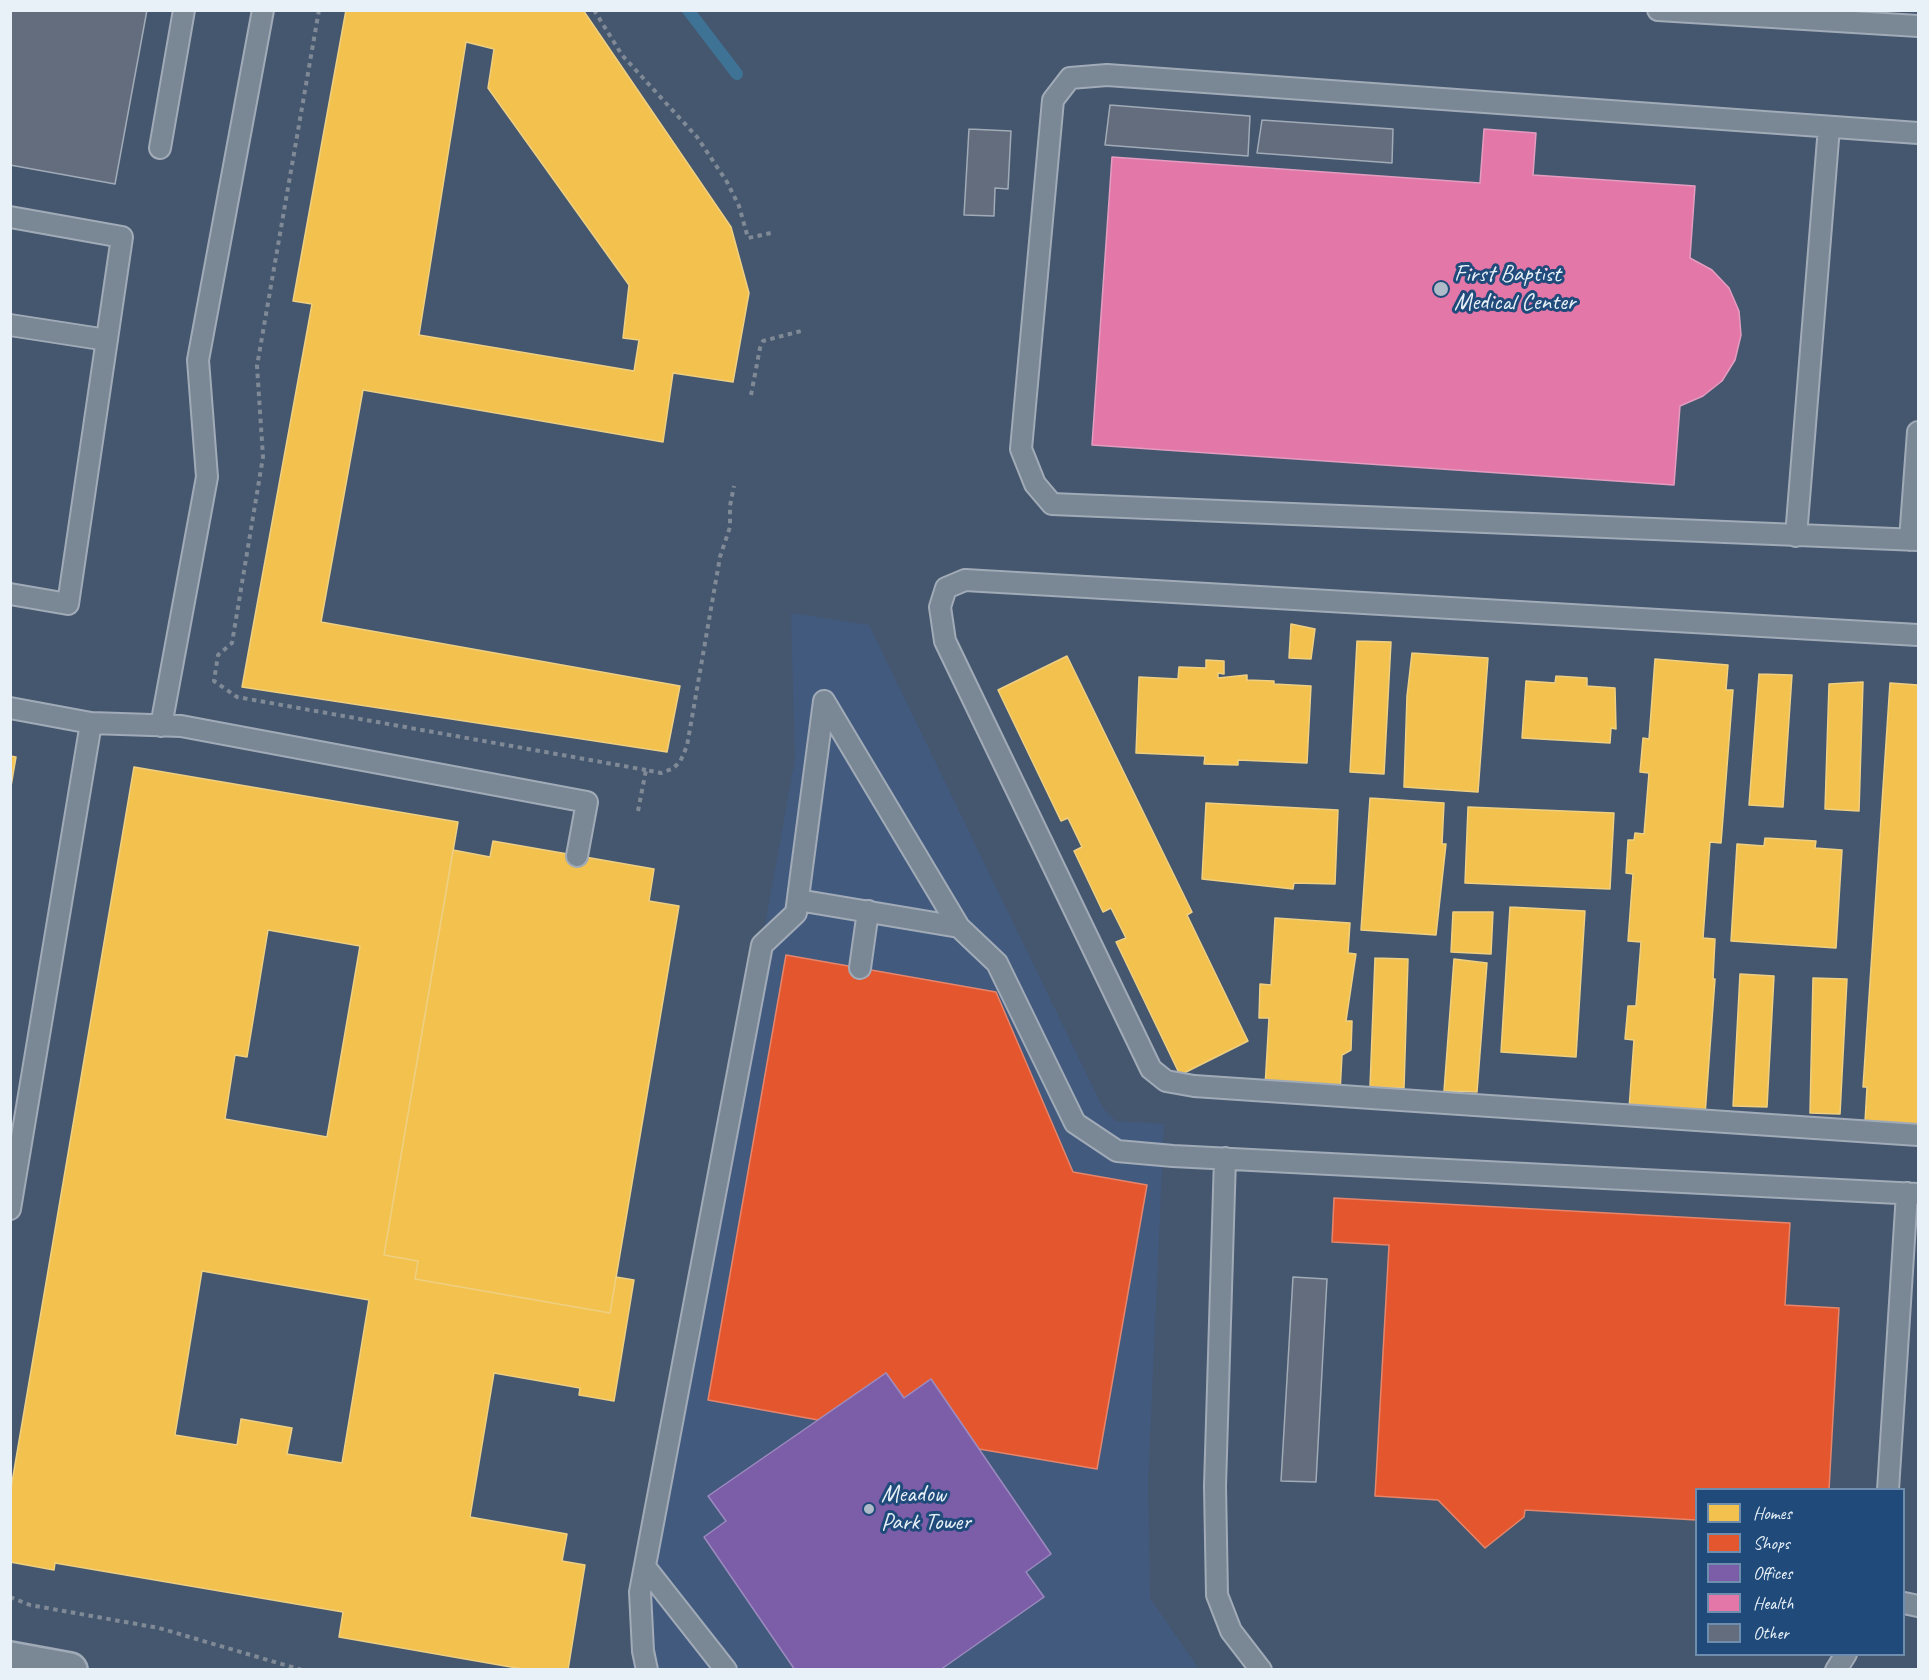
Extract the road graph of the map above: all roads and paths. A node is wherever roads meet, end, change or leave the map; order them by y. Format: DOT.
graph roads {
  1 [pos="184,10"];
  2 [pos="263,10"];
  3 [pos="319,10"];
  4 [pos="594,10"];
  5 [pos="1658,10"];
  6 [pos="1918,26"];
  7 [pos="1829,126"];
  8 [pos="1918,134"];
  9 [pos="160,148"];
  10 [pos="10,217"];
  11 [pos="771,232"];
  12 [pos="10,325"];
  13 [pos="801,331"];
  14 [pos="107,340"];
  15 [pos="751,395"];
  16 [pos="1918,432"];
  17 [pos="734,486"];
  18 [pos="1796,536"];
  19 [pos="1914,540"];
  20 [pos="10,594"];
  21 [pos="1918,635"];
  22 [pos="10,708"];
  23 [pos="91,723"];
  24 [pos="161,726"];
  25 [pos="646,770"];
  26 [pos="638,811"];
  27 [pos="577,856"];
  28 [pos="798,900"];
  29 [pos="868,912"];
  30 [pos="959,927"];
  31 [pos="860,968"];
  32 [pos="1918,1135"];
  33 [pos="1225,1158"];
  34 [pos="1913,1194"];
  35 [pos="10,1209"];
  36 [pos="1888,1488"];
  37 [pos="645,1567"];
  38 [pos="10,1597"];
  39 [pos="1845,1656"];
  40 [pos="10,1659"];
  41 [pos="70,1670"];
  42 [pos="302,1670"];
  43 [pos="647,1670"];
  44 [pos="726,1670"];
  45 [pos="1261,1670"];
  46 [pos="1836,1670"];
  1 -- 9 [label="lane"];
  2 -- 24 [label="lane"];
  3 -- 25 [label="path"];
  4 -- 11 [label="path"];
  5 -- 6 [label="lane"];
  7 -- 8 [label="lane"];
  7 -- 18 [label="lane"];
  7 -- 18 [label="lane"];
  10 -- 14 [label="lane"];
  12 -- 14 [label="lane"];
  13 -- 15 [label="path"];
  14 -- 20 [label="lane"];
  16 -- 19 [label="lane"];
  17 -- 25 [label="path"];
  18 -- 19 [label="lane"];
  21 -- 32 [label="lane"];
  22 -- 23 [label="lane"];
  23 -- 24 [label="lane"];
  23 -- 35 [label="lane"];
  24 -- 27 [label="lane"];
  25 -- 26 [label="path"];
  28 -- 29 [label="lane"];
  28 -- 30 [label="lane"];
  28 -- 37 [label="lane"];
  29 -- 30 [label="lane"];
  29 -- 31 [label="lane"];
  30 -- 33 [label="lane"];
  33 -- 34 [label="lane"];
  33 -- 45 [label="lane"];
  34 -- 36 [label="lane"];
  37 -- 43 [label="lane"];
  37 -- 44 [label="lane"];
  38 -- 42 [label="path"];
  39 -- 46 [label="lane"];
  40 -- 41 [label="main road"];
}
